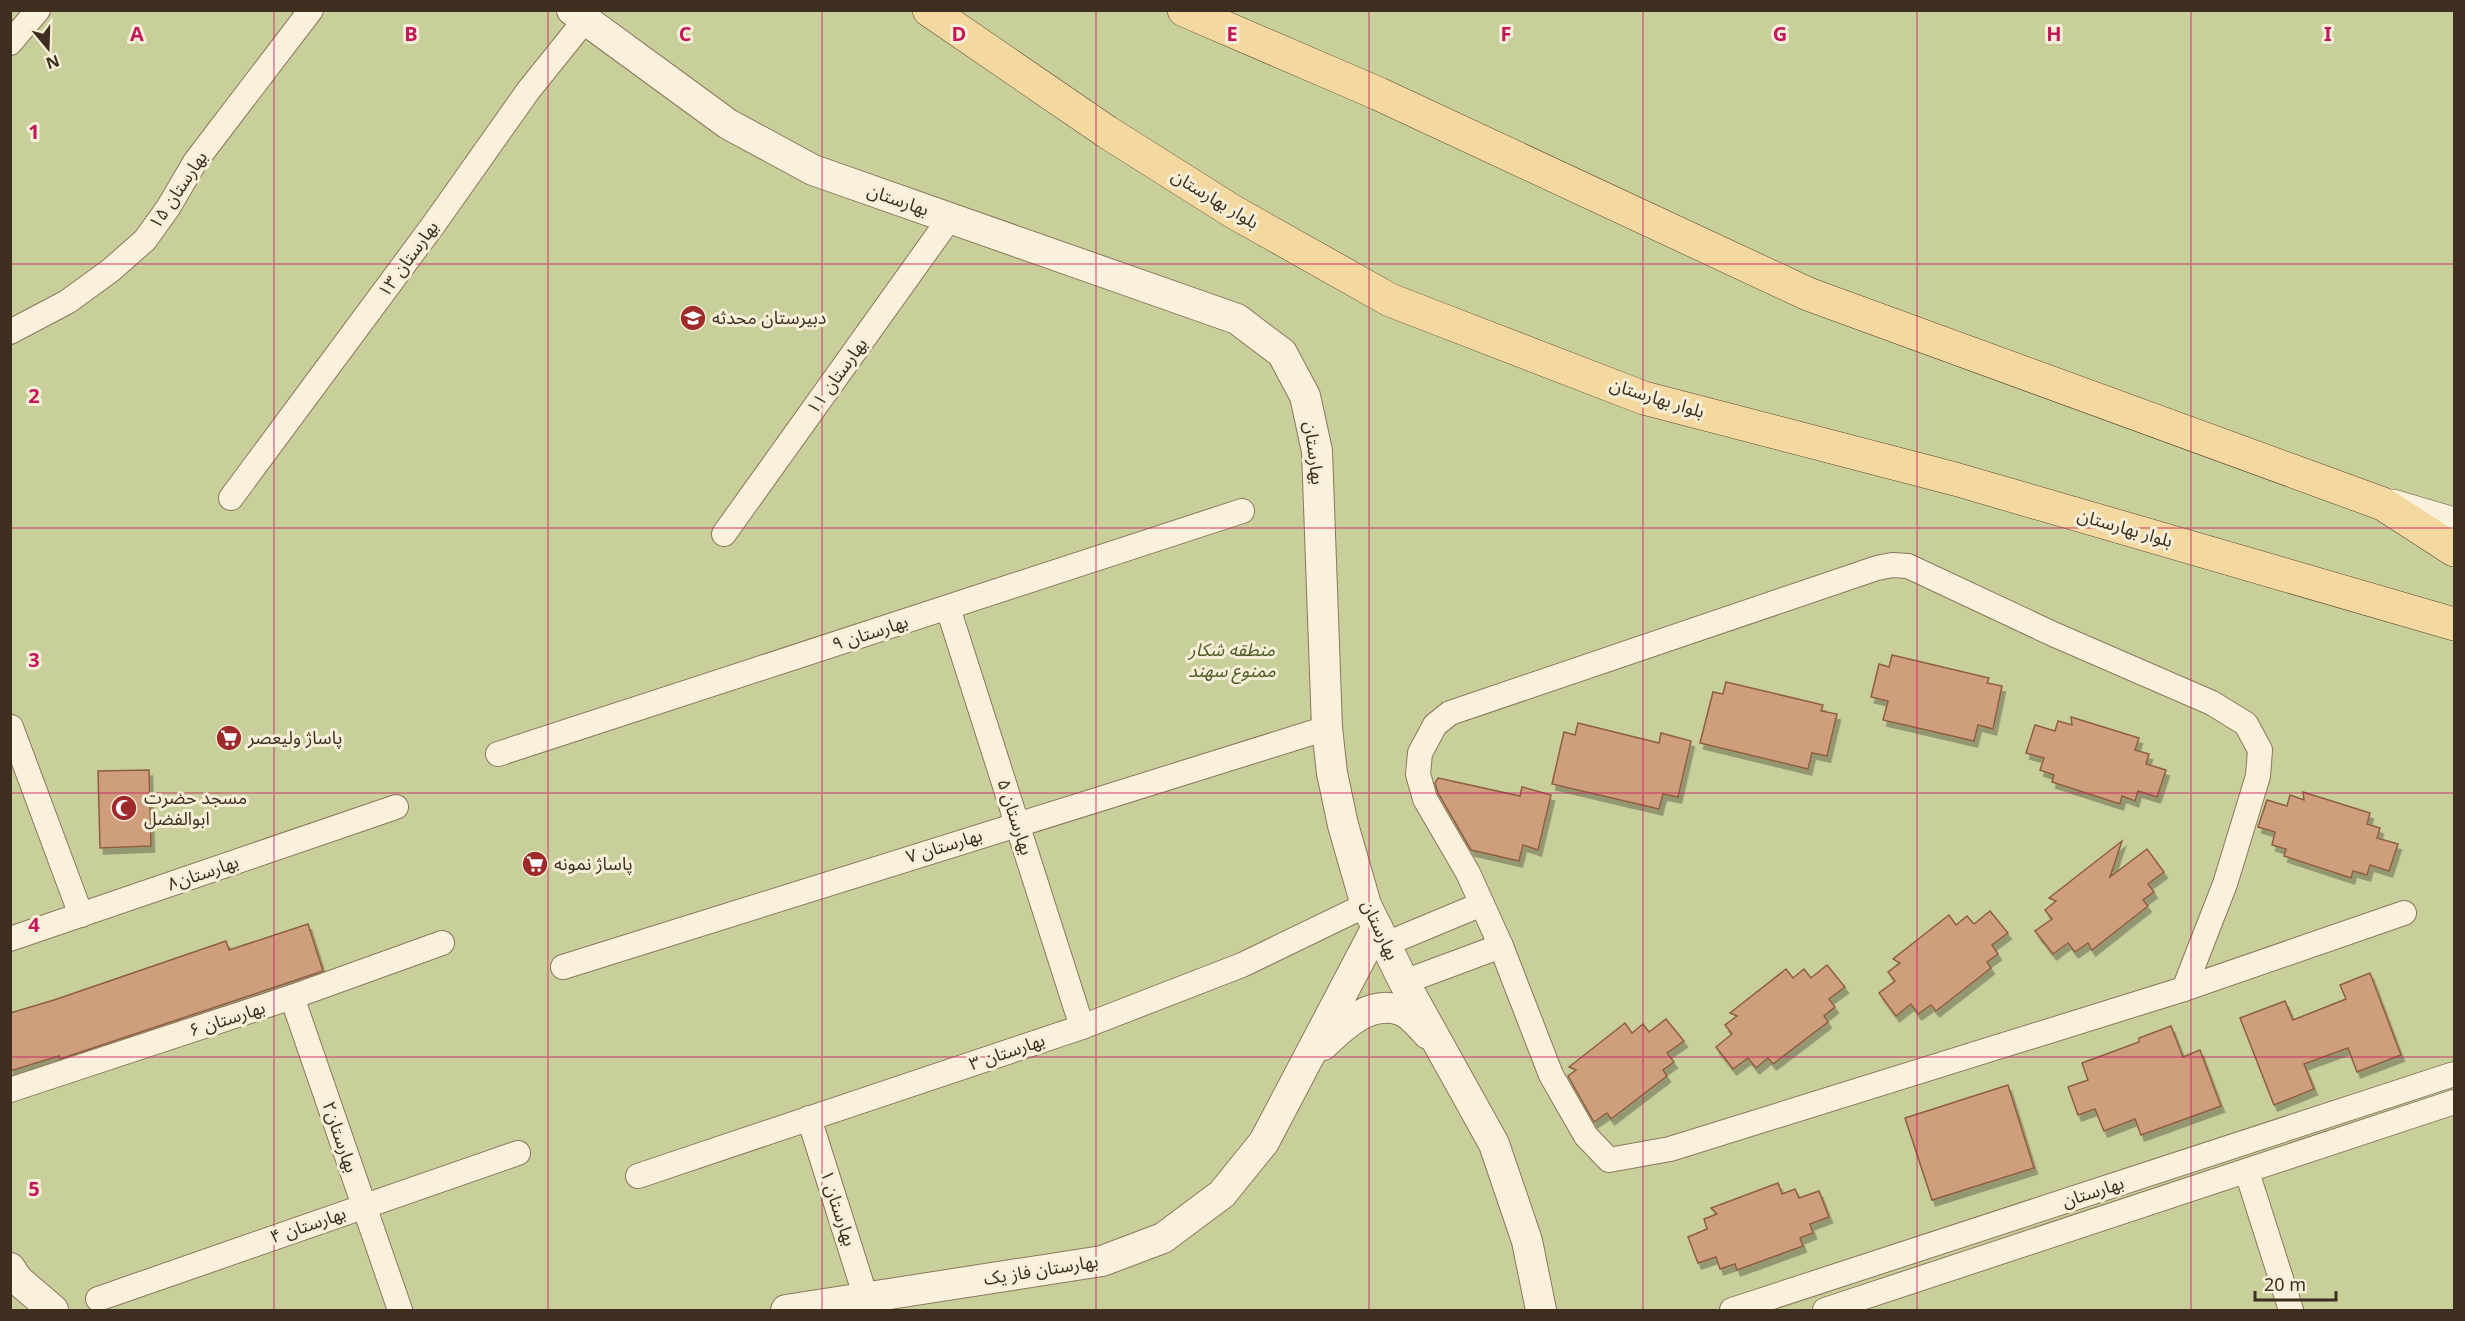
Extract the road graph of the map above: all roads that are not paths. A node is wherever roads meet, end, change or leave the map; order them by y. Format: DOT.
graph roads {
  1 [pos="38,10"];
  2 [pos="311,10"];
  3 [pos="928,10"];
  4 [pos="1184,10"];
  5 [pos="579,15"];
  6 [pos="10,43"];
  7 [pos="950,218"];
  8 [pos="10,332"];
  9 [pos="231,498"];
  10 [pos="2383,504"];
  11 [pos="1242,511"];
  12 [pos="2454,524"];
  13 [pos="724,534"];
  14 [pos="2454,550"];
  15 [pos="948,608"];
  16 [pos="2454,624"];
  17 [pos="11,727"];
  18 [pos="1327,728"];
  19 [pos="498,754"];
  20 [pos="396,807"];
  21 [pos="1017,824"];
  22 [pos="1482,904"];
  23 [pos="2404,913"];
  24 [pos="81,915"];
  25 [pos="1376,925"];
  26 [pos="10,939"];
  27 [pos="442,943"];
  28 [pos="1501,946"];
  29 [pos="563,967"];
  30 [pos="1404,982"];
  31 [pos="2184,989"];
  32 [pos="292,997"];
  33 [pos="1082,1027"];
  34 [pos="1442,1048"];
  35 [pos="1310,1057"];
  36 [pos="2454,1074"];
  37 [pos="10,1090"];
  38 [pos="2454,1102"];
  39 [pos="809,1118"];
  40 [pos="518,1153"];
  41 [pos="2247,1172"];
  42 [pos="638,1176"];
  43 [pos="364,1206"];
  44 [pos="10,1268"];
  45 [pos="866,1298"];
  46 [pos="98,1299"];
  47 [pos="52,1311"];
  48 [pos="400,1311"];
  49 [pos="786,1311"];
  50 [pos="1541,1311"];
  51 [pos="1732,1311"];
  52 [pos="1825,1311"];
  53 [pos="2291,1311"];
  1 -- 6 [label="street"];
  2 -- 8 [label="street, بهارستان ۱۵"];
  3 -- 16 [label="main road, بلوار بهارستان"];
  4 -- 10 [label="main road"];
  5 -- 7 [label="street, بهارستان"];
  5 -- 9 [label="street, بهارستان ۱۳"];
  7 -- 13 [label="street, بهارستان ۱۱"];
  7 -- 18 [label="street, بهارستان"];
  10 -- 12 [label="main road"];
  10 -- 14 [label="main road"];
  11 -- 15 [label="street, بهارستان ۹"];
  15 -- 19 [label="street, بهارستان ۹"];
  15 -- 21 [label="street, بهارستان ۵"];
  17 -- 24 [label="street"];
  18 -- 21 [label="street, بهارستان ۷"];
  18 -- 25 [label="street, بهارستان"];
  20 -- 24 [label="street, بهارستان۸"];
  21 -- 29 [label="street, بهارستان ۷"];
  21 -- 33 [label="street, بهارستان ۵"];
  22 -- 25 [label="street, بهارستان ۳"];
  22 -- 28 [label="street"];
  22 -- 31 [label="street"];
  23 -- 31 [label="street"];
  24 -- 26 [label="street, بهارستان۸"];
  25 -- 30 [label="street, بهارستان"];
  25 -- 33 [label="street, بهارستان ۳"];
  25 -- 35 [label="street, بهارستان فاز یک"];
  27 -- 32 [label="street, بهارستان ۶"];
  28 -- 30 [label="street"];
  28 -- 31 [label="street"];
  30 -- 34 [label="street, بهارستان"];
  32 -- 37 [label="street, بهارستان ۶"];
  32 -- 43 [label="street, بهارستان۲"];
  33 -- 39 [label="street, بهارستان ۳"];
  34 -- 35 [label="street"];
  34 -- 50 [label="street, بهارستان"];
  35 -- 45 [label="street, بهارستان فاز یک"];
  36 -- 51 [label="street, بهارستان"];
  38 -- 41 [label="street, بهارستان"];
  39 -- 42 [label="street, بهارستان ۳"];
  39 -- 45 [label="street, بهارستان ۱"];
  40 -- 43 [label="street, بهارستان ۴"];
  41 -- 52 [label="street, بهارستان"];
  41 -- 53 [label="street"];
  43 -- 46 [label="street, بهارستان ۴"];
  43 -- 48 [label="street, بهارستان۲"];
  44 -- 47 [label="street"];
  45 -- 49 [label="street, بهارستان فاز یک"];
}
